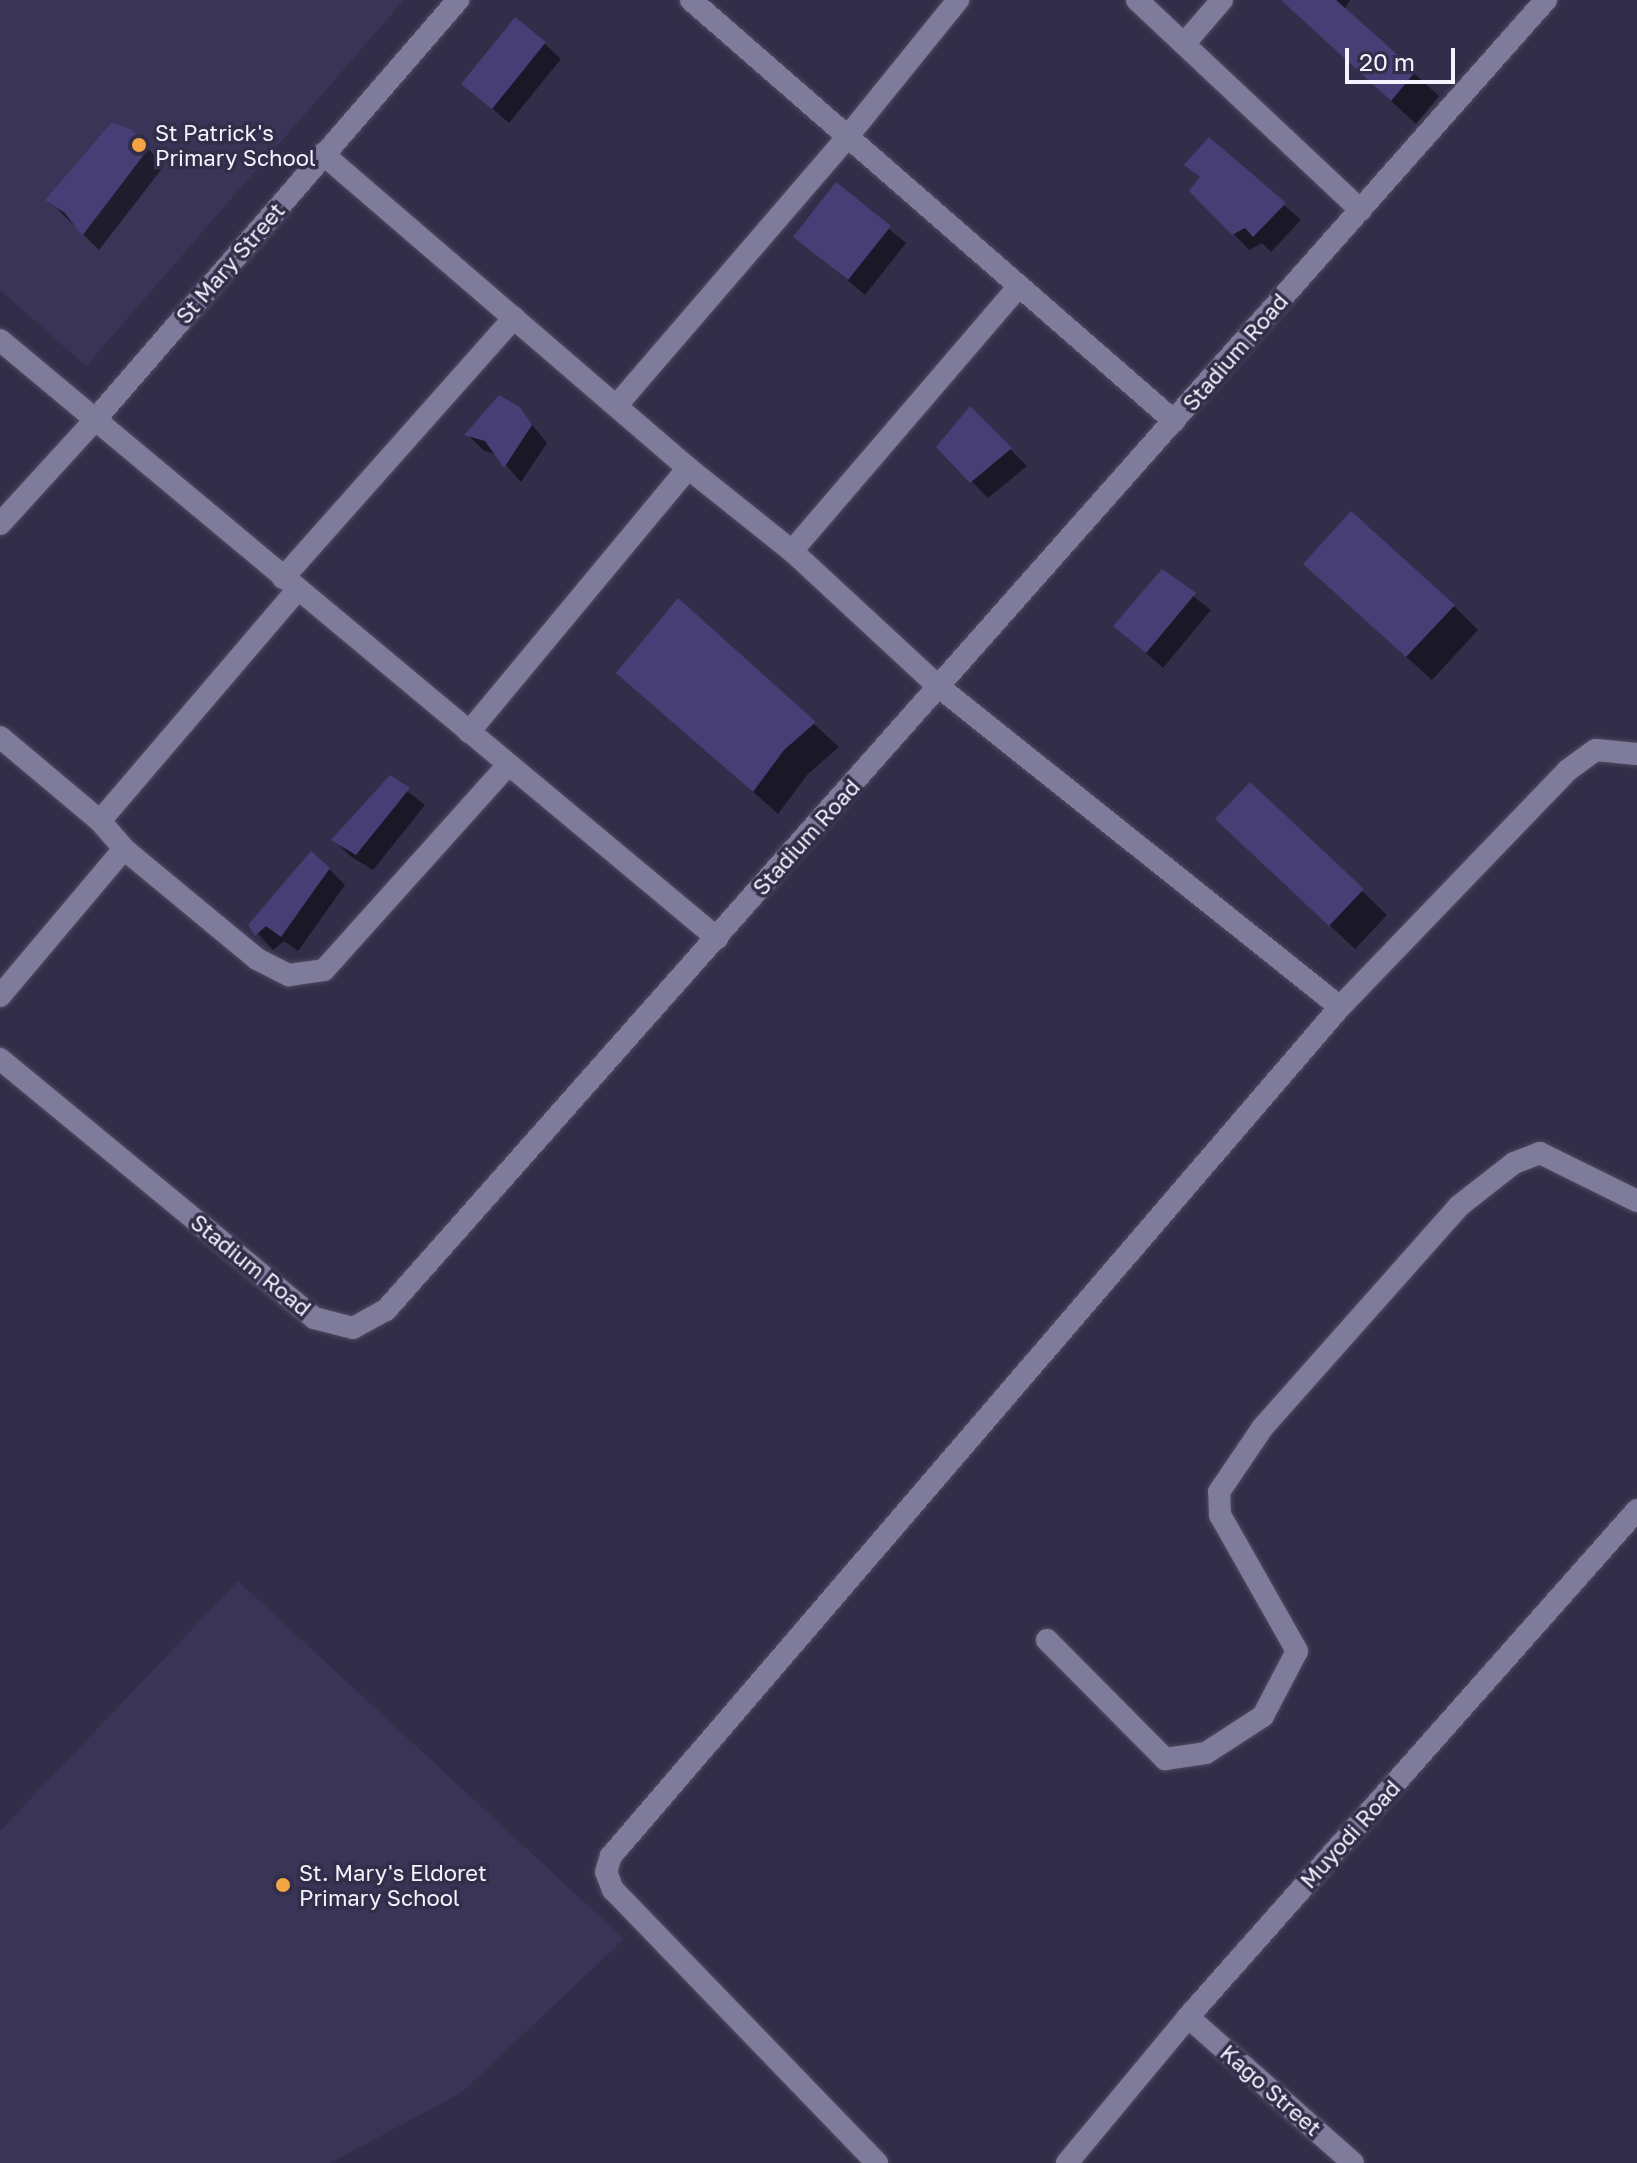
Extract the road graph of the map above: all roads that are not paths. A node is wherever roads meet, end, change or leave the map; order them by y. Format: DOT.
graph roads {
  1 [pos="458,0"];
  2 [pos="691,0"];
  3 [pos="958,0"];
  4 [pos="1137,0"];
  5 [pos="1222,0"];
  6 [pos="1546,0"];
  7 [pos="1184,44"];
  8 [pos="848,136"];
  9 [pos="323,154"];
  10 [pos="1361,210"];
  11 [pos="1019,286"];
  12 [pos="514,318"];
  13 [pos="0,340"];
  14 [pos="617,405"];
  15 [pos="94,421"];
  16 [pos="1174,421"];
  17 [pos="688,468"];
  18 [pos="0,524"];
  19 [pos="792,551"];
  20 [pos="290,584"];
  21 [pos="939,687"];
  22 [pos="469,732"];
  23 [pos="0,737"];
  24 [pos="1637,754"];
  25 [pos="508,765"];
  26 [pos="100,821"];
  27 [pos="124,849"];
  28 [pos="717,938"];
  29 [pos="0,996"];
  30 [pos="1340,1007"];
  31 [pos="0,1059"];
  32 [pos="1637,1201"];
  33 [pos="1637,1510"];
  34 [pos="1047,1640"];
  35 [pos="1188,2017"];
  36 [pos="877,2163"];
  37 [pos="1067,2163"];
  38 [pos="1353,2163"];
  1 -- 9 [label="street, St Mary Street"];
  2 -- 8 [label="street"];
  3 -- 8 [label="street"];
  4 -- 7 [label="street"];
  5 -- 7 [label="street"];
  6 -- 10 [label="street, Stadium Road"];
  7 -- 10 [label="street"];
  8 -- 11 [label="street"];
  8 -- 14 [label="street"];
  9 -- 12 [label="street"];
  9 -- 15 [label="street, St Mary Street"];
  10 -- 16 [label="street, Stadium Road"];
  11 -- 16 [label="street"];
  11 -- 19 [label="street"];
  12 -- 14 [label="street"];
  12 -- 20 [label="street"];
  13 -- 15 [label="street"];
  14 -- 17 [label="street"];
  15 -- 18 [label="street, St Mary Street"];
  15 -- 20 [label="street"];
  16 -- 21 [label="street, Stadium Road"];
  17 -- 19 [label="street"];
  17 -- 22 [label="street"];
  19 -- 21 [label="street"];
  20 -- 22 [label="street"];
  20 -- 26 [label="street"];
  21 -- 28 [label="street, Stadium Road"];
  21 -- 30 [label="street"];
  22 -- 25 [label="street"];
  23 -- 26 [label="street"];
  24 -- 30 [label="street"];
  25 -- 27 [label="street"];
  25 -- 28 [label="street"];
  26 -- 27 [label="street"];
  27 -- 29 [label="street"];
  28 -- 31 [label="street, Stadium Road"];
  30 -- 36 [label="street"];
  32 -- 34 [label="street"];
  33 -- 35 [label="street, Muyodi Road"];
  35 -- 37 [label="street, Muyodi Road"];
  35 -- 38 [label="street, Kago Street"];
}
